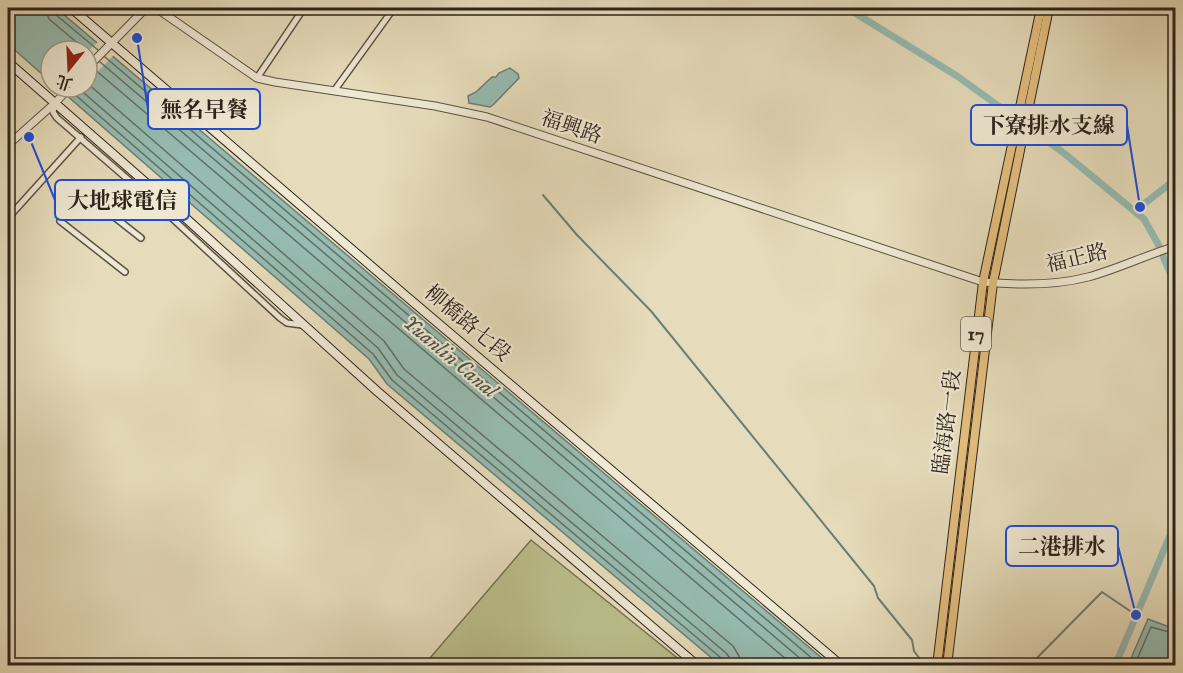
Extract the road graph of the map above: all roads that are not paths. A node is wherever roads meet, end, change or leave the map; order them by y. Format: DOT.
graph roads {
  1 [pos="71,8"];
  2 [pos="146,8"];
  3 [pos="156,8"];
  4 [pos="304,8"];
  5 [pos="394,8"];
  6 [pos="1041,8"];
  7 [pos="1049,8"];
  8 [pos="112,42"];
  9 [pos="99,55"];
  10 [pos="8,62"];
  11 [pos="257,78"];
  12 [pos="334,90"];
  13 [pos="59,99"];
  14 [pos="55,103"];
  15 [pos="81,138"];
  16 [pos="8,145"];
  17 [pos="93,201"];
  18 [pos="8,218"];
  19 [pos="60,221"];
  20 [pos="141,238"];
  21 [pos="1176,246"];
  22 [pos="125,272"];
  23 [pos="982,282"];
  24 [pos="993,283"];
  25 [pos="302,325"];
  26 [pos="698,666"];
  27 [pos="842,666"];
  28 [pos="937,666"];
  29 [pos="947,666"];
  1 -- 8 [label="main road, 柳橋路七段"];
  2 -- 8 [label="street"];
  3 -- 11 [label="street, 福興路"];
  4 -- 11 [label="street"];
  5 -- 12 [label="street"];
  6 -- 23 [label="main road, 臨海路一段 / 17"];
  7 -- 24 [label="main road, 臨海路一段 / 17"];
  8 -- 9 [label="street"];
  8 -- 27 [label="main road, 柳橋路七段"];
  10 -- 14 [label="main road"];
  11 -- 12 [label="street, 福興路"];
  12 -- 23 [label="street, 福興路"];
  13 -- 14 [label="street"];
  14 -- 15 [label="street"];
  14 -- 16 [label="street"];
  14 -- 25 [label="main road"];
  15 -- 18 [label="street"];
  15 -- 25 [label="street"];
  17 -- 20 [label="street"];
  19 -- 22 [label="street"];
  21 -- 24 [label="street, 福正路"];
  23 -- 24 [label="street, 福正路"];
  23 -- 28 [label="main road, 臨海路一段 / 17"];
  24 -- 29 [label="main road, 臨海路一段 / 17"];
  25 -- 26 [label="main road"];
}
